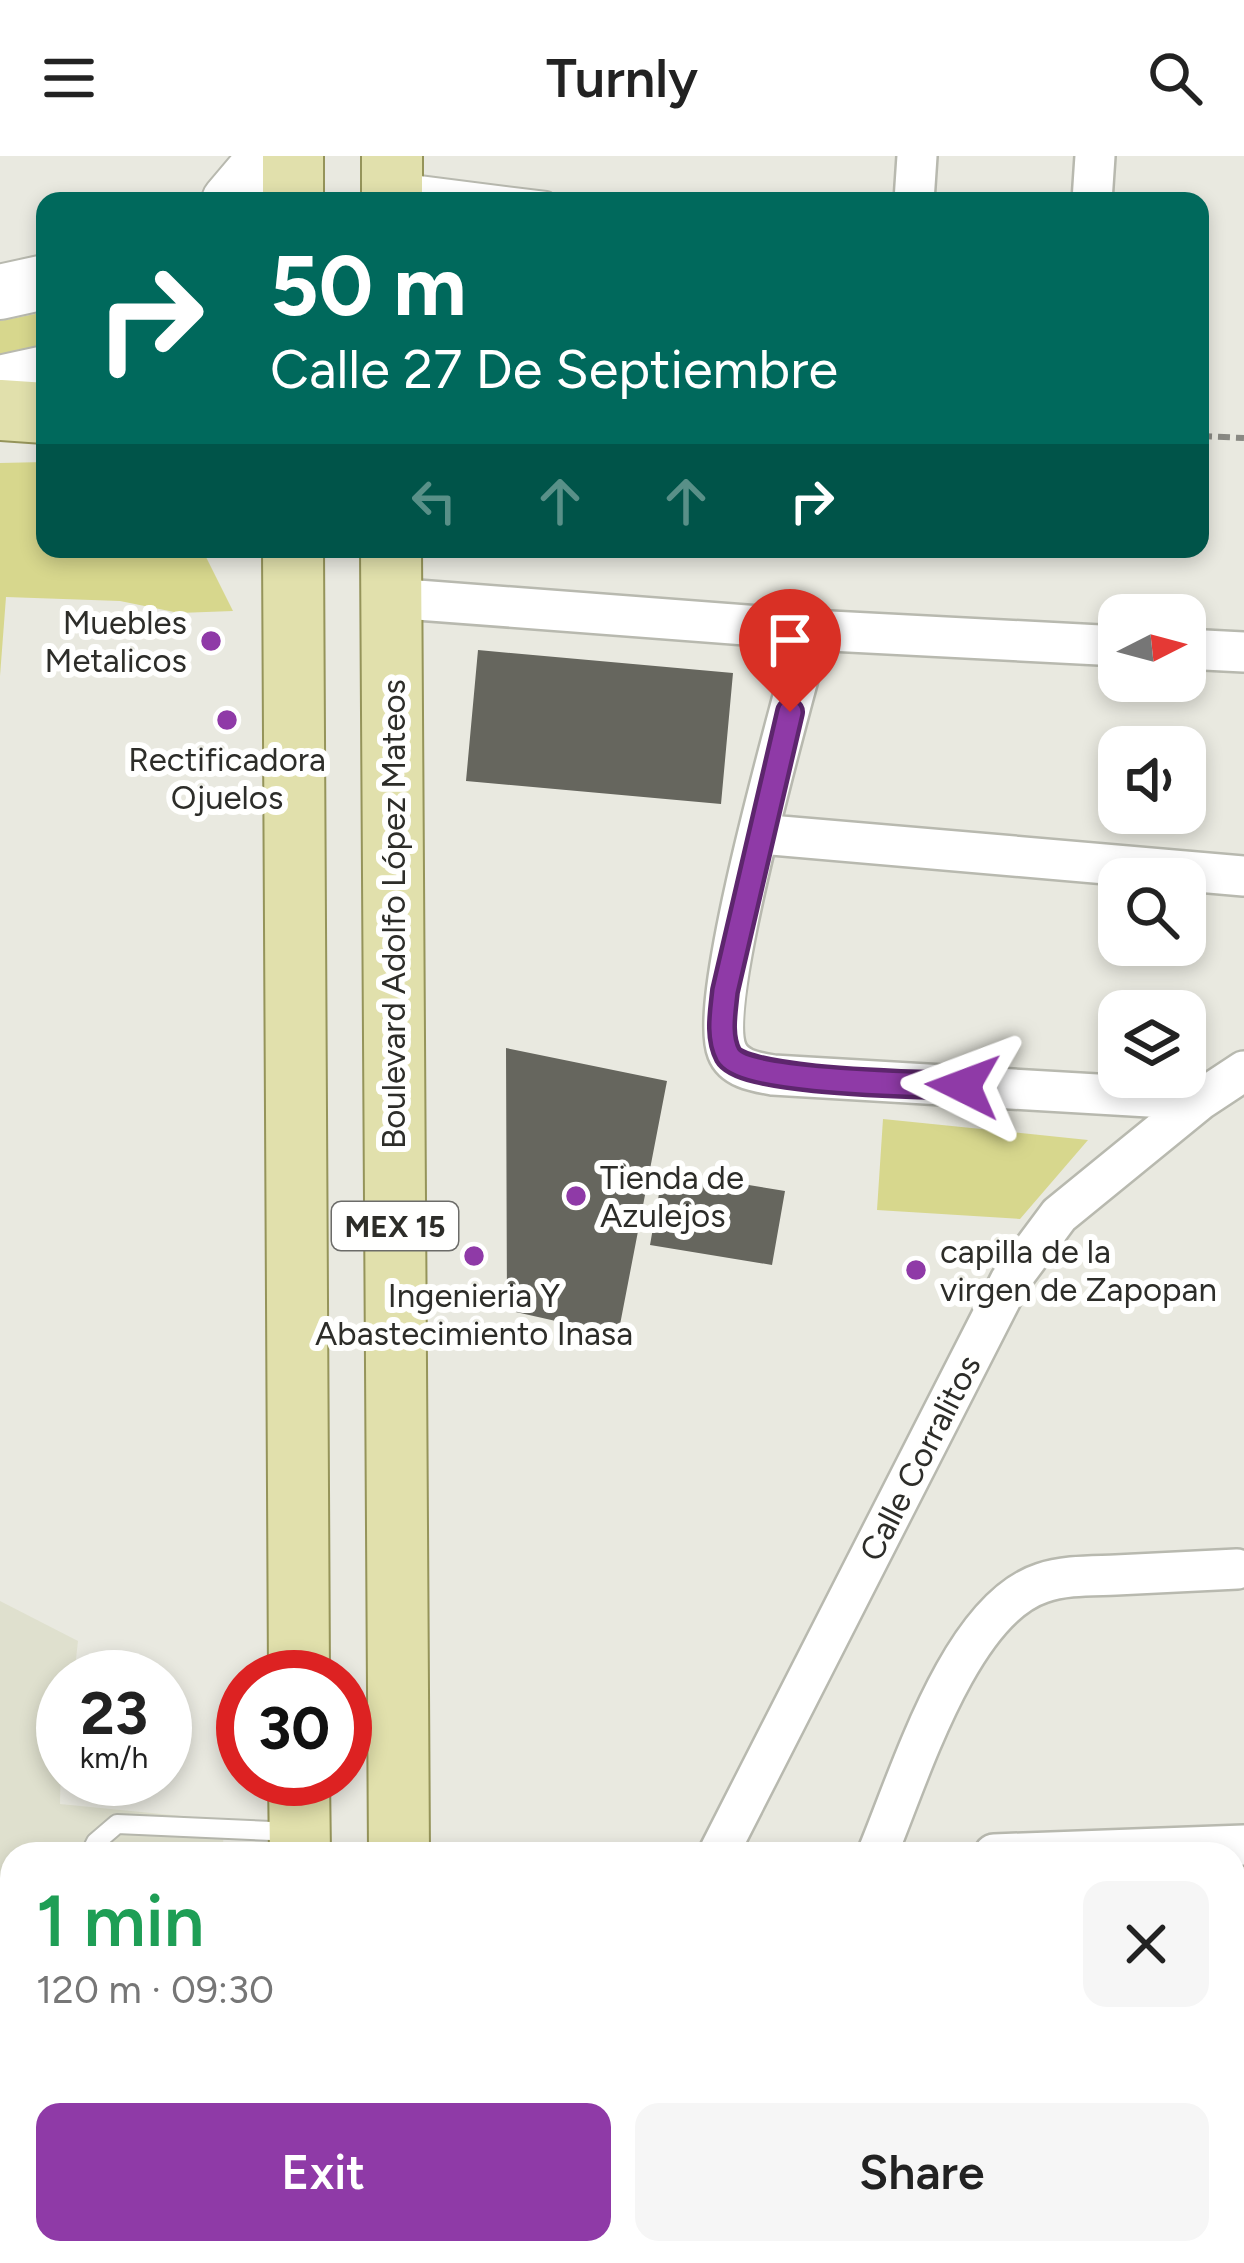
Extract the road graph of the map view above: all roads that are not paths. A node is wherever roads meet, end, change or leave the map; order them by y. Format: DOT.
graph roads {
  1 [pos="267,156"];
  2 [pos="292,156"];
  3 [pos="917,156"];
  4 [pos="1095,156"];
  5 [pos="392,180"];
  6 [pos="237,192"];
  7 [pos="292,192"];
  8 [pos="480,192"];
  9 [pos="915,192"];
  10 [pos="1093,192"];
  11 [pos="36,284"];
  12 [pos="0,292"];
  13 [pos="36,376"];
  14 [pos="0,383"];
  15 [pos="0,410"];
  16 [pos="36,412"];
  17 [pos="264,558"];
  18 [pos="293,558"];
  19 [pos="391,574"];
  20 [pos="293,617"];
  21 [pos="811,631"];
  22 [pos="1098,645"];
  23 [pos="1206,650"];
  24 [pos="1244,652"];
  25 [pos="759,834"];
  26 [pos="1244,877"];
  27 [pos="1244,1070"];
  28 [pos="1200,1100"];
  29 [pos="1237,1569"];
  30 [pos="299,1650"];
  31 [pos="299,1822"];
  32 [pos="96,1842"];
  33 [pos="399,1842"];
  34 [pos="724,1842"];
  35 [pos="882,1842"];
  1 -- 6 [label="main road"];
  2 -- 7 [label="main road"];
  3 -- 9 [label="street"];
  4 -- 10 [label="street"];
  5 -- 8 [label="lane"];
  11 -- 12 [label="main road"];
  13 -- 14 [label="main road"];
  15 -- 16 [label="main road"];
  17 -- 20 [label="main road"];
  18 -- 20 [label="main road, MEX 15"];
  19 -- 21 [label="street"];
  19 -- 33 [label="main road, Boulevard Adolfo López Mateos / MEX 15"];
  20 -- 30 [label="main road, MEX 15"];
  21 -- 22 [label="street"];
  21 -- 25 [label="street"];
  23 -- 24 [label="street"];
  25 -- 26 [label="street"];
  25 -- 28 [label="street"];
  27 -- 28 [label="street, Calle Corralitos"];
  28 -- 34 [label="street, Calle Corralitos"];
  29 -- 35 [label="street"];
  31 -- 32 [label="lane"];
}
